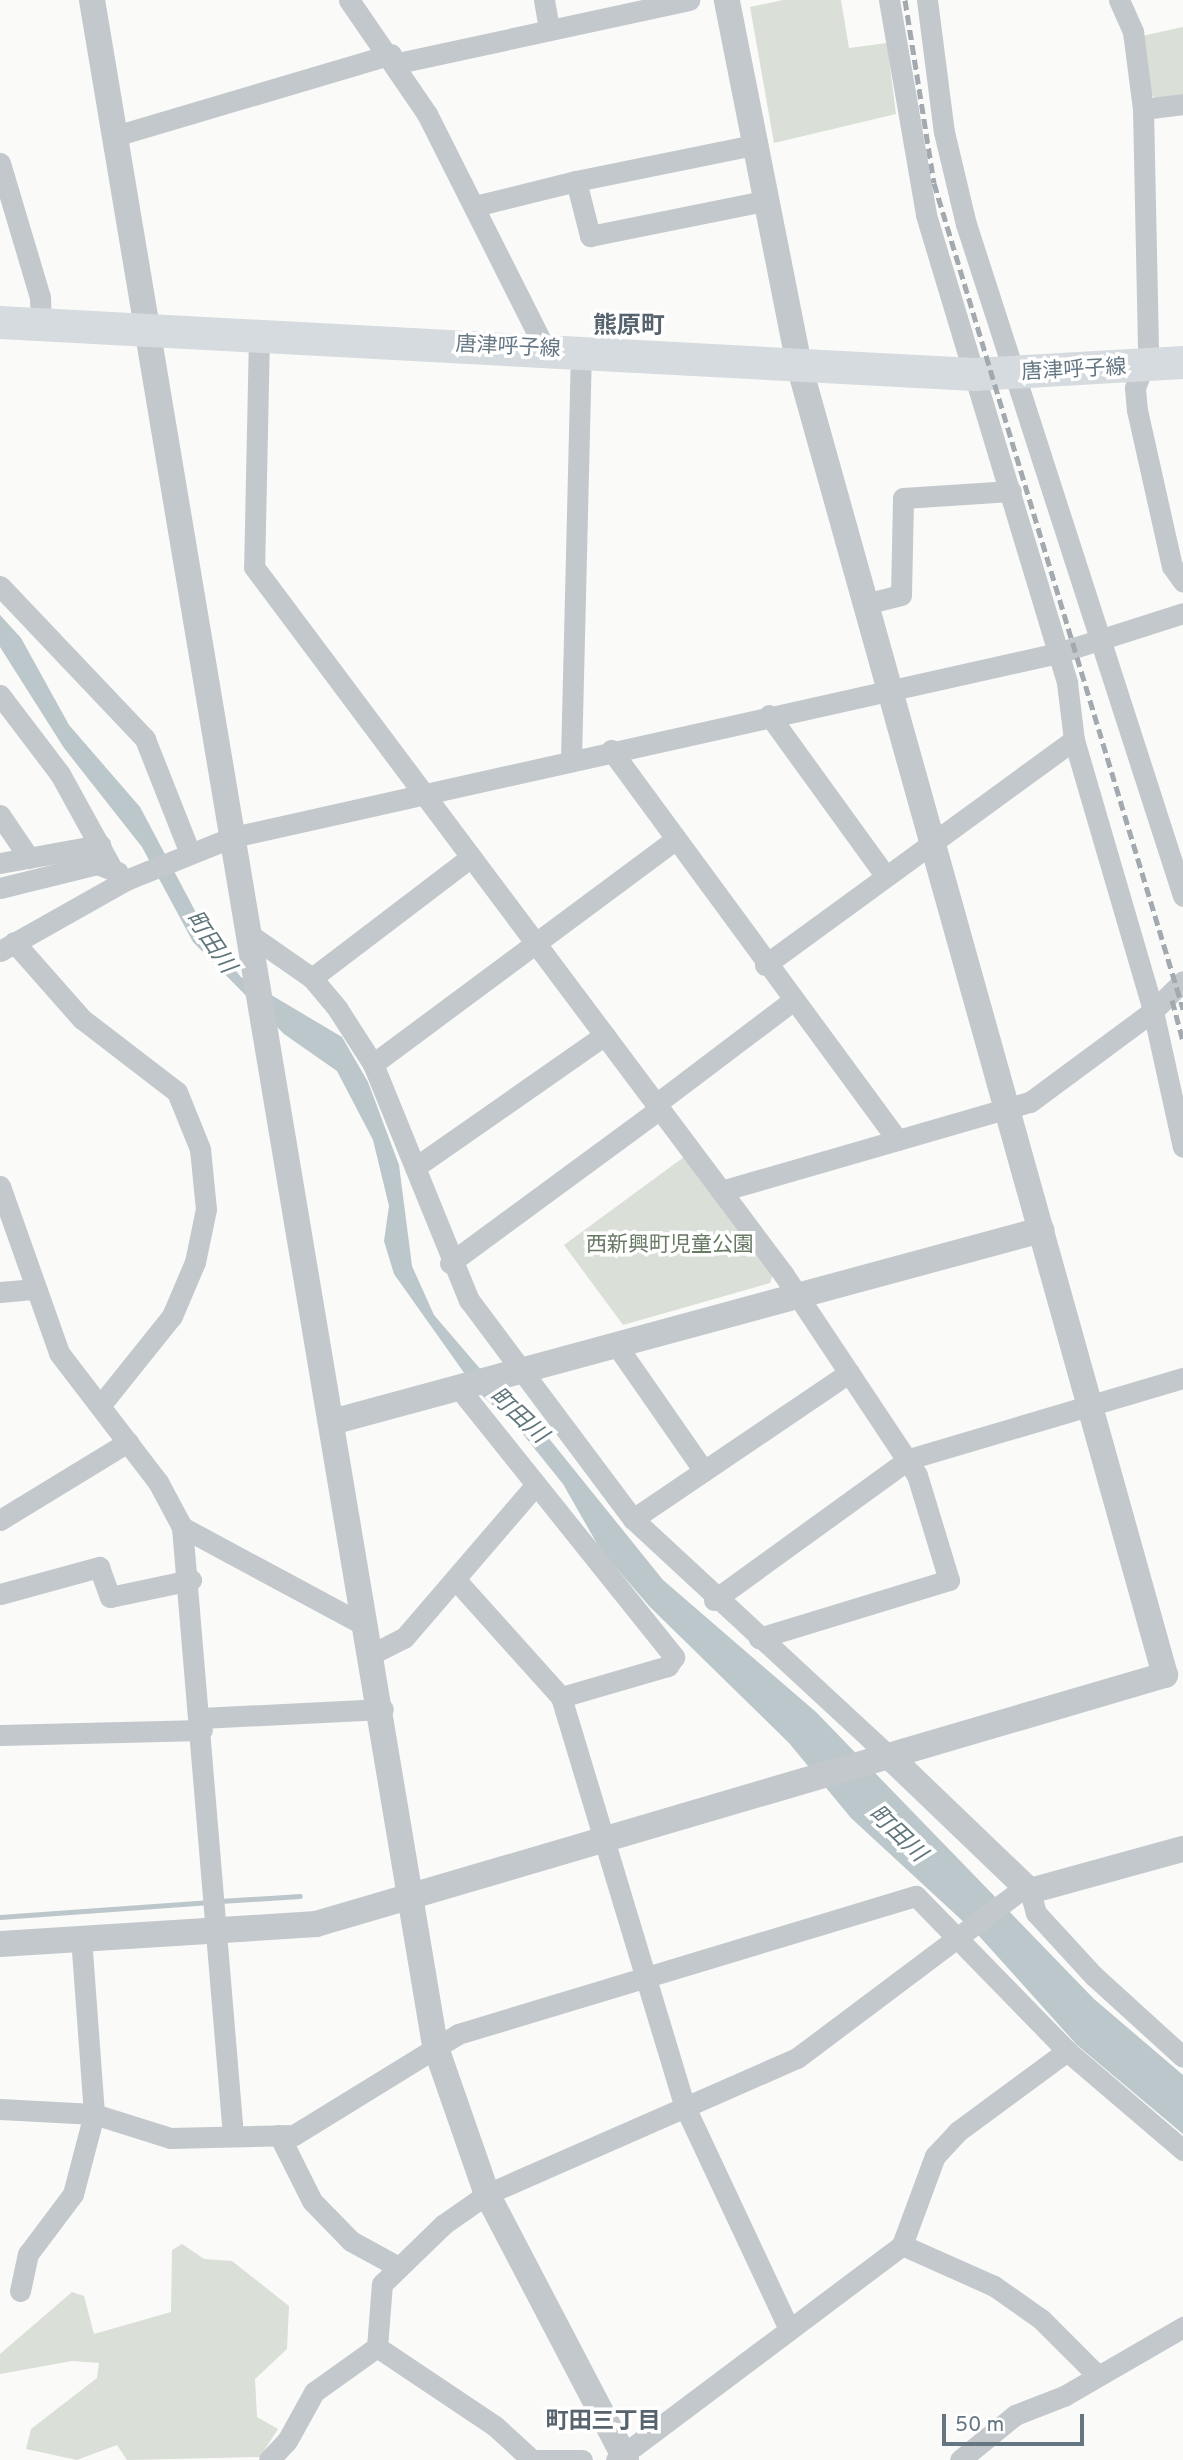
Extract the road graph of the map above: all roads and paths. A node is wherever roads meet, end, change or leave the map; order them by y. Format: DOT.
graph roads {
  1 [pos="92,0"];
  2 [pos="349,0"];
  3 [pos="544,0"];
  4 [pos="690,0"];
  5 [pos="727,0"];
  6 [pos="889,0"];
  7 [pos="927,0"];
  8 [pos="1119,0"];
  9 [pos="549,29"];
  10 [pos="394,59"];
  11 [pos="1183,104"];
  12 [pos="1143,109"];
  13 [pos="115,136"];
  14 [pos="752,145"];
  15 [pos="0,163"];
  16 [pos="576,181"];
  17 [pos="762,201"];
  18 [pos="475,206"];
  19 [pos="0,322"];
  20 [pos="41,324"];
  21 [pos="148,329"];
  22 [pos="259,335"];
  23 [pos="545,349"];
  24 [pos="581,352"];
  25 [pos="1183,362"];
  26 [pos="799,365"];
  27 [pos="1142,367"];
  28 [pos="974,374"];
  29 [pos="1013,374"];
  30 [pos="1011,491"];
  31 [pos="1182,578"];
  32 [pos="0,586"];
  33 [pos="865,604"];
  34 [pos="1183,613"];
  35 [pos="1101,641"];
  36 [pos="1058,653"];
  37 [pos="890,687"];
  38 [pos="0,695"];
  39 [pos="769,715"];
  40 [pos="1074,740"];
  41 [pos="611,750"];
  42 [pos="571,759"];
  43 [pos="424,793"];
  44 [pos="0,815"];
  45 [pos="233,837"];
  46 [pos="673,841"];
  47 [pos="933,842"];
  48 [pos="100,845"];
  49 [pos="190,853"];
  50 [pos="471,857"];
  51 [pos="29,858"];
  52 [pos="0,863"];
  53 [pos="110,865"];
  54 [pos="885,875"];
  55 [pos="126,880"];
  56 [pos="0,888"];
  57 [pos="1183,896"];
  58 [pos="250,941"];
  59 [pos="537,944"];
  60 [pos="7,947"];
  61 [pos="765,965"];
  62 [pos="312,978"];
  63 [pos="1183,981"];
  64 [pos="792,1001"];
  65 [pos="1153,1011"];
  66 [pos="604,1035"];
  67 [pos="373,1064"];
  68 [pos="658,1106"];
  69 [pos="1008,1111"];
  70 [pos="897,1140"];
  71 [pos="1183,1147"];
  72 [pos="417,1166"];
  73 [pos="1,1191"];
  74 [pos="721,1191"];
  75 [pos="1041,1230"];
  76 [pos="450,1264"];
  77 [pos="33,1289"];
  78 [pos="0,1292"];
  79 [pos="793,1294"];
  80 [pos="617,1346"];
  81 [pos="523,1369"];
  82 [pos="849,1373"];
  83 [pos="1183,1378"];
  84 [pos="457,1387"];
  85 [pos="1090,1405"];
  86 [pos="100,1406"];
  87 [pos="331,1422"];
  88 [pos="128,1442"];
  89 [pos="909,1459"];
  90 [pos="704,1471"];
  91 [pos="533,1488"];
  92 [pos="633,1519"];
  93 [pos="0,1520"];
  94 [pos="182,1527"];
  95 [pos="455,1578"];
  96 [pos="191,1580"];
  97 [pos="0,1594"];
  98 [pos="714,1600"];
  99 [pos="366,1626"];
  100 [pos="759,1638"];
  101 [pos="372,1654"];
  102 [pos="561,1697"];
  103 [pos="383,1709"];
  104 [pos="201,1724"];
  105 [pos="0,1735"];
  106 [pos="883,1758"];
  107 [pos="604,1843"];
  108 [pos="1183,1849"];
  109 [pos="1022,1892"];
  110 [pos="411,1899"];
  111 [pos="215,1912"];
  112 [pos="81,1938"];
  113 [pos="958,1938"];
  114 [pos="0,1944"];
  115 [pos="643,1978"];
  116 [pos="435,2045"];
  117 [pos="1067,2050"];
  118 [pos="1183,2057"];
  119 [pos="685,2107"];
  120 [pos="0,2109"];
  121 [pos="94,2114"];
  122 [pos="233,2135"];
  123 [pos="279,2135"];
  124 [pos="1183,2150"];
  125 [pos="487,2194"];
  126 [pos="902,2245"];
  127 [pos="395,2265"];
  128 [pos="20,2291"];
  129 [pos="788,2327"];
  130 [pos="1183,2327"];
  131 [pos="377,2347"];
  132 [pos="1096,2374"];
  133 [pos="622,2459"];
  134 [pos="269,2460"];
  135 [pos="532,2460"];
  136 [pos="582,2460"];
  137 [pos="960,2460"];
  1 -- 13 [label="street"];
  2 -- 10 [label="street"];
  3 -- 9 [label="street"];
  4 -- 9 [label="street"];
  5 -- 14 [label="street"];
  6 -- 28 [label="street"];
  7 -- 29 [label="street"];
  8 -- 12 [label="street"];
  9 -- 10 [label="street"];
  10 -- 13 [label="street"];
  10 -- 18 [label="street"];
  11 -- 12 [label="street"];
  12 -- 27 [label="street"];
  13 -- 21 [label="street"];
  14 -- 16 [label="street"];
  14 -- 17 [label="street"];
  15 -- 20 [label="street"];
  16 -- 17 [label="street"];
  16 -- 18 [label="street"];
  17 -- 26 [label="street"];
  18 -- 23 [label="street"];
  19 -- 20 [label="main road, 唐津呼子線"];
  20 -- 21 [label="main road, 唐津呼子線"];
  21 -- 22 [label="main road, 唐津呼子線"];
  21 -- 45 [label="street"];
  22 -- 23 [label="main road, 唐津呼子線"];
  22 -- 43 [label="street"];
  23 -- 24 [label="main road, 唐津呼子線"];
  24 -- 26 [label="main road, 唐津呼子線"];
  24 -- 42 [label="street"];
  25 -- 27 [label="main road, 唐津呼子線"];
  26 -- 28 [label="main road, 唐津呼子線"];
  26 -- 33 [label="street"];
  27 -- 29 [label="main road, 唐津呼子線"];
  27 -- 31 [label="street"];
  28 -- 29 [label="main road, 唐津呼子線"];
  28 -- 30 [label="street"];
  29 -- 35 [label="street"];
  30 -- 33 [label="street"];
  30 -- 36 [label="street"];
  32 -- 49 [label="street"];
  33 -- 37 [label="street"];
  34 -- 35 [label="street"];
  35 -- 36 [label="street"];
  35 -- 57 [label="street"];
  36 -- 37 [label="street"];
  36 -- 40 [label="street"];
  37 -- 39 [label="street"];
  37 -- 47 [label="street"];
  38 -- 48 [label="street"];
  39 -- 41 [label="street"];
  39 -- 54 [label="street"];
  40 -- 47 [label="street"];
  40 -- 65 [label="street"];
  41 -- 42 [label="street"];
  41 -- 46 [label="street"];
  42 -- 43 [label="street"];
  43 -- 45 [label="street"];
  43 -- 50 [label="street"];
  44 -- 51 [label="street"];
  45 -- 49 [label="street"];
  45 -- 58 [label="street"];
  46 -- 59 [label="street"];
  46 -- 61 [label="street"];
  47 -- 54 [label="street"];
  47 -- 69 [label="street"];
  48 -- 51 [label="street"];
  48 -- 53 [label="street"];
  49 -- 55 [label="street"];
  50 -- 59 [label="street"];
  50 -- 62 [label="street"];
  51 -- 52 [label="street"];
  53 -- 55 [label="street"];
  53 -- 56 [label="street"];
  54 -- 61 [label="street"];
  55 -- 60 [label="street"];
  58 -- 62 [label="street"];
  58 -- 87 [label="street"];
  59 -- 66 [label="street"];
  59 -- 67 [label="street"];
  60 -- 86 [label="street"];
  61 -- 64 [label="street"];
  62 -- 67 [label="street"];
  63 -- 65 [label="street"];
  64 -- 68 [label="street"];
  64 -- 70 [label="street"];
  65 -- 69 [label="street"];
  65 -- 71 [label="street"];
  66 -- 68 [label="street"];
  66 -- 72 [label="street"];
  67 -- 72 [label="street"];
  68 -- 74 [label="street"];
  68 -- 76 [label="street"];
  69 -- 70 [label="street"];
  69 -- 75 [label="street"];
  70 -- 74 [label="street"];
  72 -- 76 [label="street"];
  73 -- 77 [label="street"];
  74 -- 79 [label="street"];
  75 -- 79 [label="street"];
  75 -- 85 [label="street"];
  76 -- 81 [label="street"];
  77 -- 78 [label="street"];
  77 -- 86 [label="street"];
  79 -- 80 [label="street"];
  79 -- 82 [label="street"];
  80 -- 81 [label="street"];
  80 -- 90 [label="street"];
  81 -- 84 [label="street"];
  81 -- 92 [label="street"];
  82 -- 89 [label="street"];
  82 -- 90 [label="street"];
  83 -- 85 [label="street"];
  84 -- 87 [label="street"];
  84 -- 91 [label="street"];
  85 -- 89 [label="street"];
  85 -- 106 [label="street"];
  86 -- 88 [label="street"];
  87 -- 99 [label="street"];
  88 -- 93 [label="street"];
  88 -- 94 [label="street"];
  89 -- 98 [label="street"];
  89 -- 100 [label="street"];
  90 -- 92 [label="street"];
  91 -- 95 [label="street"];
  91 -- 102 [label="street"];
  92 -- 98 [label="street"];
  94 -- 96 [label="street"];
  94 -- 99 [label="street"];
  95 -- 101 [label="street"];
  95 -- 102 [label="street"];
  96 -- 97 [label="street"];
  96 -- 104 [label="street"];
  98 -- 100 [label="street"];
  99 -- 101 [label="street"];
  100 -- 106 [label="street"];
  101 -- 103 [label="street"];
  102 -- 107 [label="street"];
  103 -- 104 [label="street"];
  103 -- 110 [label="street"];
  104 -- 105 [label="street"];
  104 -- 111 [label="street"];
  106 -- 107 [label="street"];
  106 -- 109 [label="street"];
  107 -- 110 [label="street"];
  107 -- 115 [label="street"];
  108 -- 109 [label="street"];
  109 -- 113 [label="street"];
  109 -- 118 [label="street"];
  110 -- 111 [label="street"];
  110 -- 116 [label="street"];
  111 -- 112 [label="street"];
  111 -- 122 [label="street"];
  112 -- 114 [label="street"];
  112 -- 121 [label="street"];
  113 -- 115 [label="street"];
  113 -- 117 [label="street"];
  113 -- 119 [label="street"];
  115 -- 116 [label="street"];
  115 -- 119 [label="street"];
  116 -- 123 [label="street"];
  116 -- 125 [label="street"];
  117 -- 124 [label="street"];
  117 -- 126 [label="street"];
  119 -- 125 [label="street"];
  119 -- 129 [label="street"];
  120 -- 121 [label="street"];
  121 -- 122 [label="street"];
  121 -- 128 [label="street"];
  122 -- 123 [label="street"];
  123 -- 127 [label="street"];
  125 -- 127 [label="street"];
  125 -- 133 [label="street"];
  126 -- 129 [label="street"];
  126 -- 132 [label="street"];
  127 -- 131 [label="street"];
  129 -- 133 [label="street"];
  130 -- 132 [label="street"];
  131 -- 134 [label="street"];
  131 -- 135 [label="street"];
  132 -- 137 [label="street"];
  135 -- 136 [label="street"];
}
